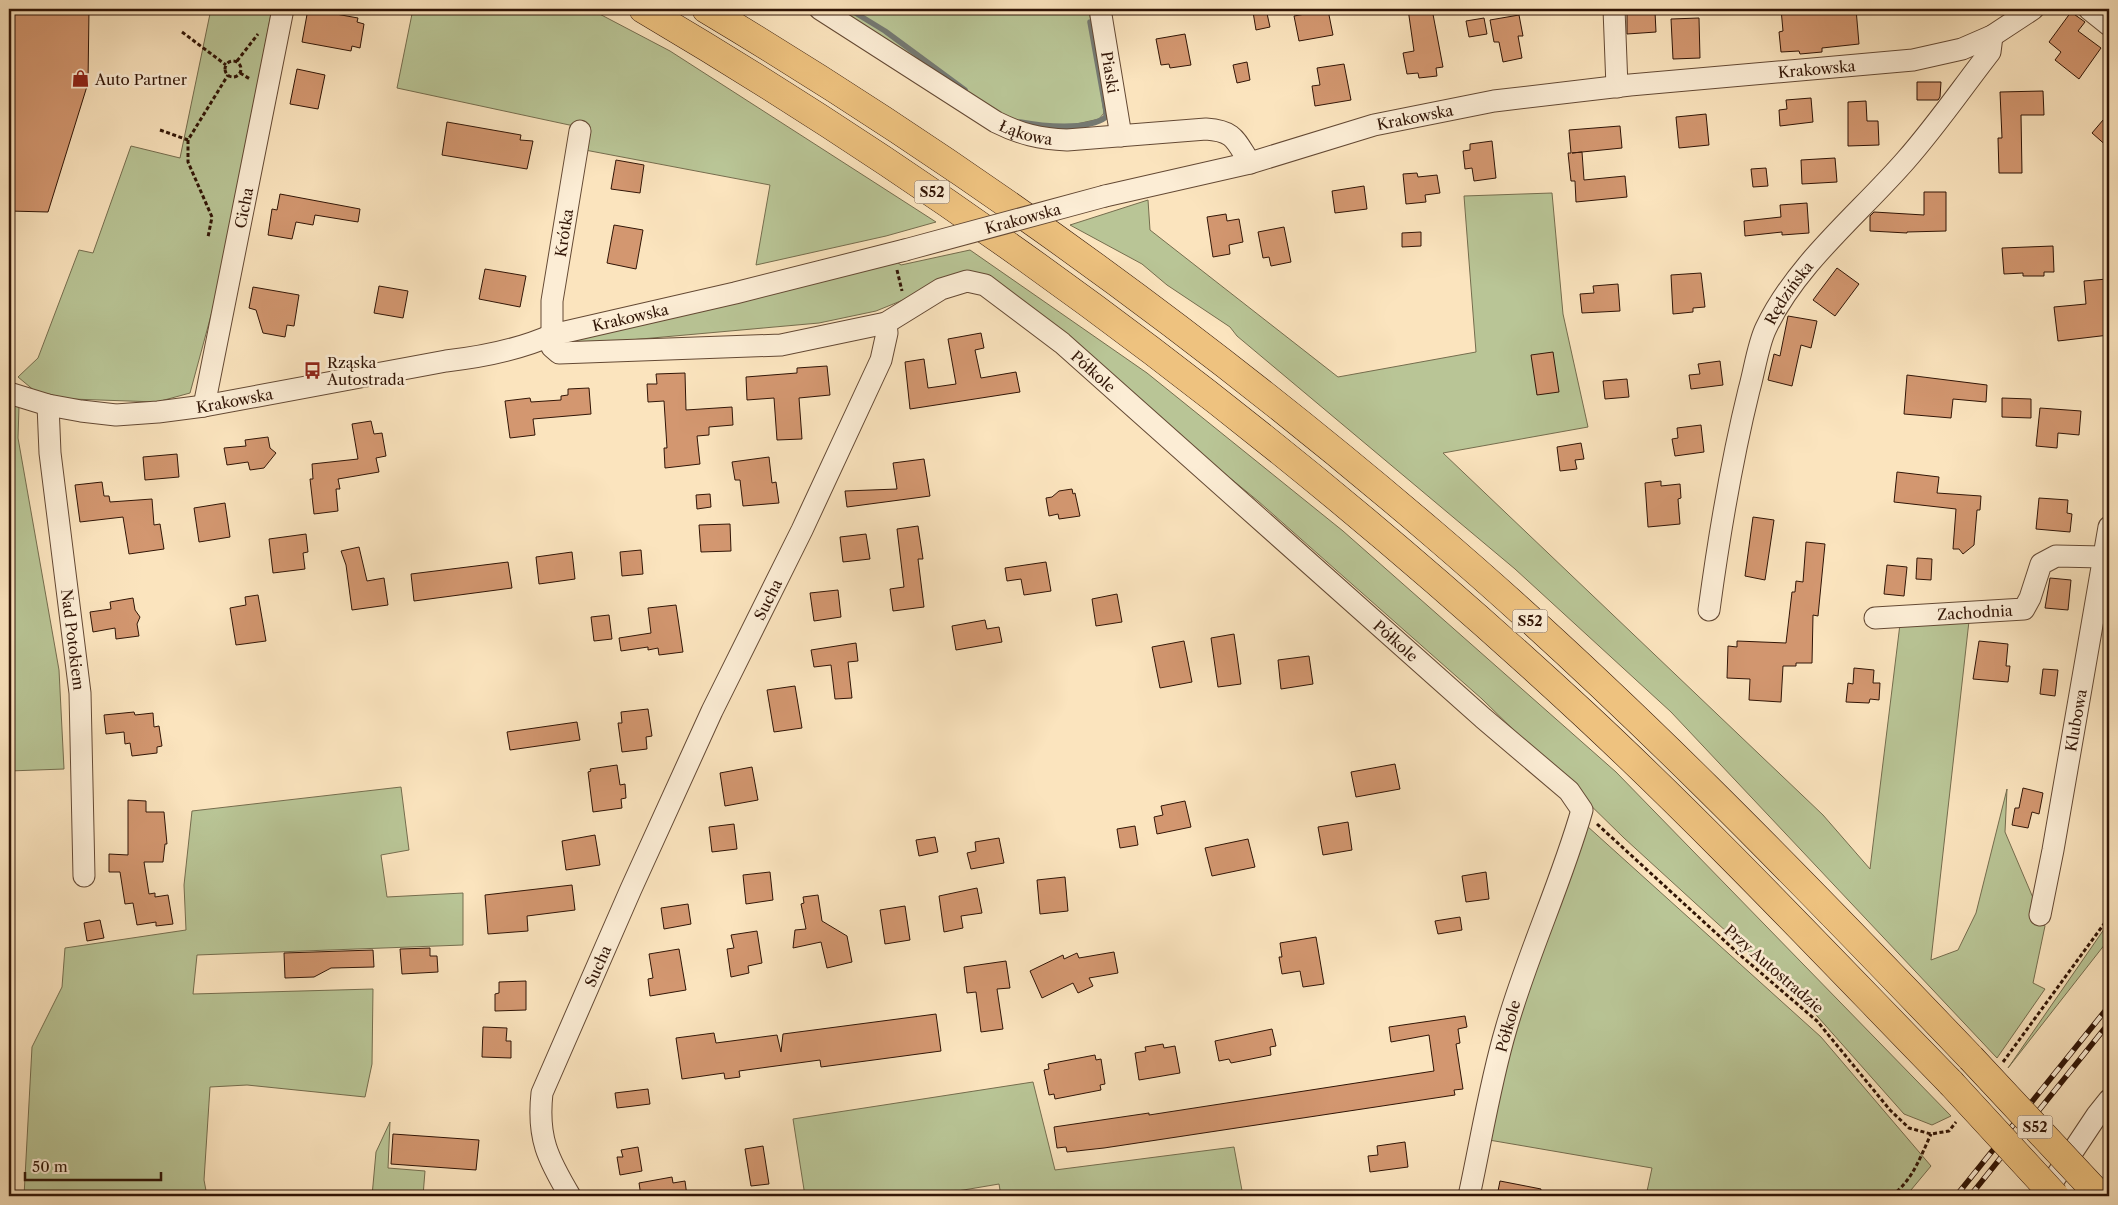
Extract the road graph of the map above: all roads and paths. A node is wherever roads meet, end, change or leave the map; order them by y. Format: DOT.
graph roads {
  1 [pos="283,9"];
  2 [pos="643,9"];
  3 [pos="706,9"];
  4 [pos="820,9"];
  5 [pos="1100,9"];
  6 [pos="1614,9"];
  7 [pos="2033,9"];
  8 [pos="2089,9"];
  9 [pos="2109,25"];
  10 [pos="182,32"];
  11 [pos="1992,36"];
  12 [pos="226,65"];
  13 [pos="228,75"];
  14 [pos="1617,87"];
  15 [pos="160,130"];
  16 [pos="580,131"];
  17 [pos="1121,136"];
  18 [pos="188,140"];
  19 [pos="1250,163"];
  20 [pos="208,237"];
  21 [pos="898,251"];
  22 [pos="908,309"];
  23 [pos="886,323"];
  24 [pos="552,336"];
  25 [pos="9,394"];
  26 [pos="48,405"];
  27 [pos="204,406"];
  28 [pos="2109,527"];
  29 [pos="2103,557"];
  30 [pos="1709,610"];
  31 [pos="1875,618"];
  32 [pos="1582,810"];
  33 [pos="84,876"];
  34 [pos="2040,915"];
  35 [pos="2109,917"];
  36 [pos="1997,1069"];
  37 [pos="2103,1108"];
  38 [pos="1961,1115"];
  39 [pos="1931,1134"];
  40 [pos="570,1196"];
  41 [pos="1468,1196"];
  42 [pos="1892,1196"];
  43 [pos="2043,1196"];
  44 [pos="2054,1196"];
  45 [pos="2100,1196"];
  1 -- 27 [label="street, Cicha"];
  2 -- 44 [label="highway, S52, bridge"];
  3 -- 45 [label="highway, S52, bridge"];
  4 -- 17 [label="street, Łąkowa"];
  5 -- 17 [label="street, Piaski"];
  6 -- 14 [label="street"];
  7 -- 11 [label="street, Krakowska"];
  8 -- 9 [label="street"];
  10 -- 12 [label="path"];
  11 -- 14 [label="street, Krakowska"];
  11 -- 30 [label="street, Rędzińska"];
  12 -- 13 [label="path"];
  12 -- 13 [label="path"];
  13 -- 18 [label="path"];
  14 -- 19 [label="street, Krakowska"];
  15 -- 18 [label="path"];
  16 -- 24 [label="street, Krótka"];
  17 -- 19 [label="street, Łąkowa"];
  18 -- 20 [label="path"];
  19 -- 21 [label="street, Krakowska, bridge"];
  21 -- 22 [label="path"];
  21 -- 24 [label="street, Krakowska"];
  22 -- 23 [label="street, Półkole"];
  22 -- 32 [label="street, Półkole"];
  23 -- 24 [label="street"];
  23 -- 40 [label="street, Sucha"];
  24 -- 27 [label="street, Krakowska"];
  25 -- 26 [label="street, Krakowska"];
  26 -- 27 [label="street, Krakowska"];
  26 -- 33 [label="street, Nad Potokiem"];
  28 -- 29 [label="street, Klubowa"];
  29 -- 31 [label="street, Zachodnia"];
  29 -- 34 [label="street, Klubowa"];
  32 -- 39 [label="path, Przy Autostradzie"];
  32 -- 41 [label="street, Półkole"];
  35 -- 36 [label="path"];
  37 -- 43 [label="street"];
  38 -- 39 [label="path, Przy Autostradzie"];
  39 -- 42 [label="path"];
}
